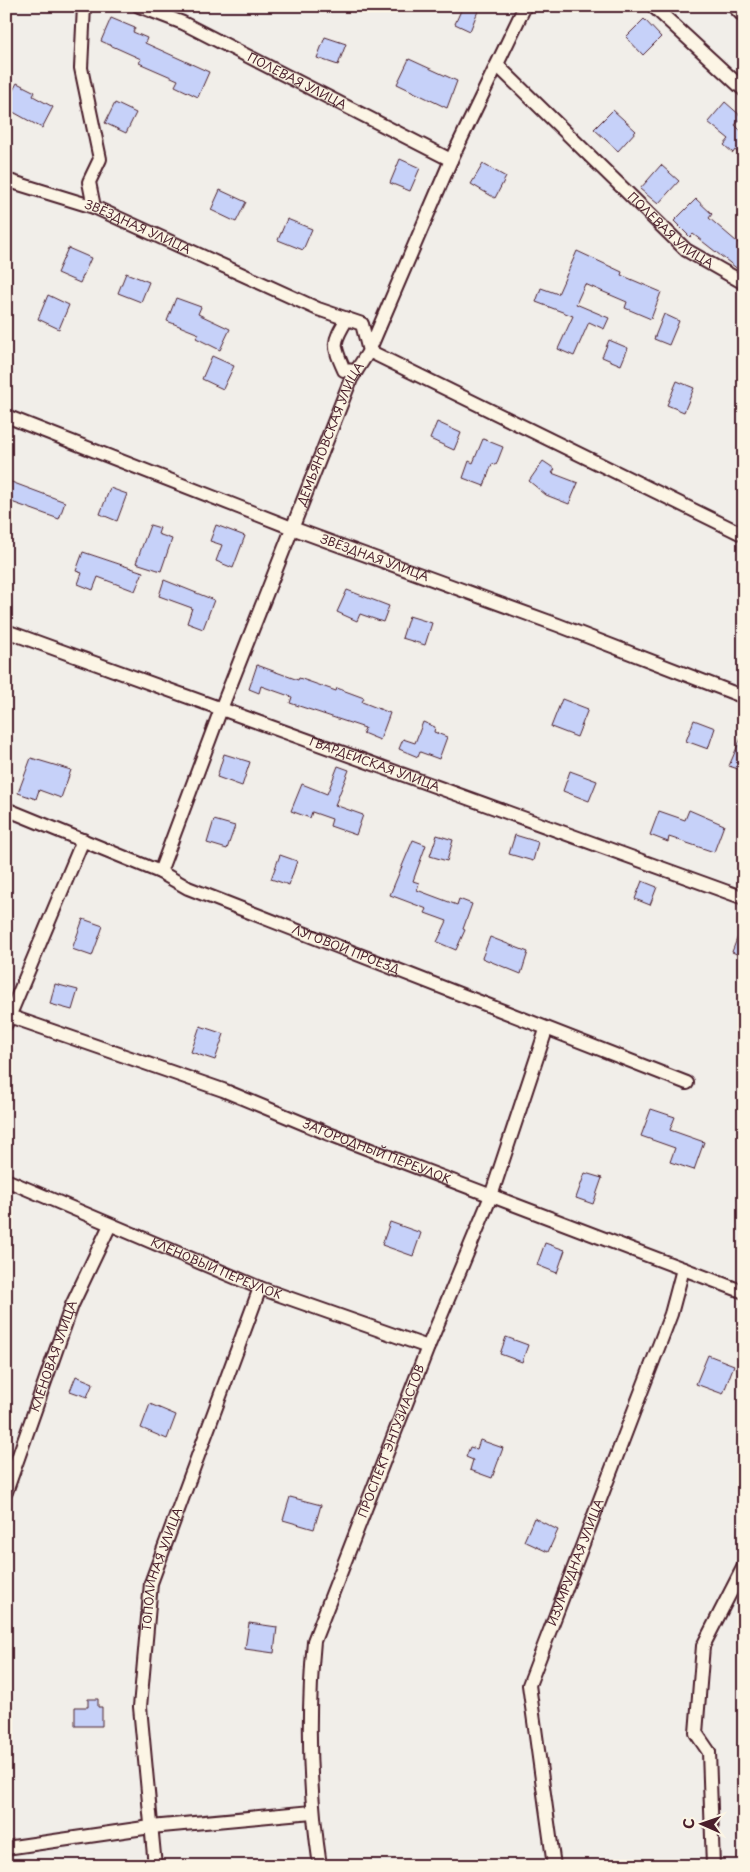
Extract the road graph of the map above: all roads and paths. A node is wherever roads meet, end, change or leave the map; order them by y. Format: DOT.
graph roads {
  1 [pos="84,6"];
  2 [pos="139,6"];
  3 [pos="525,6"];
  4 [pos="653,6"];
  5 [pos="729,6"];
  6 [pos="744,21"];
  7 [pos="497,65"];
  8 [pos="744,90"];
  9 [pos="452,160"];
  10 [pos="6,180"];
  11 [pos="94,207"];
  12 [pos="744,283"];
  13 [pos="347,319"];
  14 [pos="369,350"];
  15 [pos="356,370"];
  16 [pos="6,416"];
  17 [pos="292,528"];
  18 [pos="744,535"];
  19 [pos="6,631"];
  20 [pos="744,697"];
  21 [pos="221,710"];
  22 [pos="6,809"];
  23 [pos="83,840"];
  24 [pos="160,872"];
  25 [pos="744,898"];
  26 [pos="8,1020"];
  27 [pos="546,1030"];
  28 [pos="687,1084"];
  29 [pos="6,1180"];
  30 [pos="491,1196"];
  31 [pos="110,1225"];
  32 [pos="683,1269"];
  33 [pos="260,1288"];
  34 [pos="744,1292"];
  35 [pos="428,1347"];
  36 [pos="6,1492"];
  37 [pos="744,1566"];
  38 [pos="312,1812"];
  39 [pos="151,1827"];
  40 [pos="6,1848"];
  41 [pos="155,1866"];
  42 [pos="320,1866"];
  43 [pos="554,1866"];
  44 [pos="713,1866"];
  1 -- 11 [label="street"];
  2 -- 9 [label="street, ПОЛЕВАЯ УЛИЦА"];
  3 -- 7 [label="street, ДЕМЬЯНОВСКАЯ УЛИЦА"];
  4 -- 8 [label="street"];
  5 -- 6 [label="lane"];
  7 -- 9 [label="street, ДЕМЬЯНОВСКАЯ УЛИЦА"];
  7 -- 12 [label="street, ПОЛЕВАЯ УЛИЦА"];
  9 -- 14 [label="street, ДЕМЬЯНОВСКАЯ УЛИЦА"];
  10 -- 11 [label="street, ЗВЁЗДНАЯ УЛИЦА"];
  11 -- 13 [label="street, ЗВЁЗДНАЯ УЛИЦА"];
  13 -- 14 [label="street, ЗВЁЗДНАЯ УЛИЦА"];
  13 -- 15 [label="street"];
  14 -- 15 [label="street, ДЕМЬЯНОВСКАЯ УЛИЦА"];
  14 -- 18 [label="street"];
  15 -- 17 [label="street, ДЕМЬЯНОВСКАЯ УЛИЦА"];
  16 -- 17 [label="street, ЗВЁЗДНАЯ УЛИЦА"];
  17 -- 20 [label="street, ЗВЁЗДНАЯ УЛИЦА"];
  17 -- 21 [label="street, ДЕМЬЯНОВСКАЯ УЛИЦА"];
  19 -- 21 [label="street, ГВАРДЕЙСКАЯ УЛИЦА"];
  21 -- 24 [label="street, ДЕМЬЯНОВСКАЯ УЛИЦА"];
  21 -- 25 [label="street, ГВАРДЕЙСКАЯ УЛИЦА"];
  22 -- 23 [label="street, ЛУГОВОЙ ПРОЕЗД"];
  23 -- 24 [label="street, ЛУГОВОЙ ПРОЕЗД"];
  23 -- 26 [label="street"];
  24 -- 27 [label="street, ЛУГОВОЙ ПРОЕЗД"];
  26 -- 30 [label="street, ЗАГОРОДНЫЙ ПЕРЕУЛОК"];
  27 -- 28 [label="street, ЛУГОВОЙ ПРОЕЗД"];
  27 -- 30 [label="street, ПРОСПЕКТ ЭНТУЗИАСТОВ"];
  29 -- 31 [label="street, КЛЕНОВЫЙ ПЕРЕУЛОК"];
  30 -- 32 [label="street, ЗАГОРОДНЫЙ ПЕРЕУЛОК"];
  30 -- 35 [label="street, ПРОСПЕКТ ЭНТУЗИАСТОВ"];
  31 -- 33 [label="street, КЛЕНОВЫЙ ПЕРЕУЛОК"];
  31 -- 36 [label="street, КЛЕНОВАЯ УЛИЦА"];
  32 -- 34 [label="street, ЗАГОРОДНЫЙ ПЕРЕУЛОК"];
  32 -- 43 [label="street, ИЗУМРУДНАЯ УЛИЦА"];
  33 -- 35 [label="street, КЛЕНОВЫЙ ПЕРЕУЛОК"];
  33 -- 39 [label="street, ТОПОЛИНАЯ УЛИЦА"];
  35 -- 38 [label="street, ПРОСПЕКТ ЭНТУЗИАСТОВ"];
  37 -- 44 [label="street"];
  38 -- 39 [label="street"];
  38 -- 42 [label="street, ПРОСПЕКТ ЭНТУЗИАСТОВ"];
  39 -- 40 [label="street"];
  39 -- 41 [label="street, ТОПОЛИНАЯ УЛИЦА"];
}
